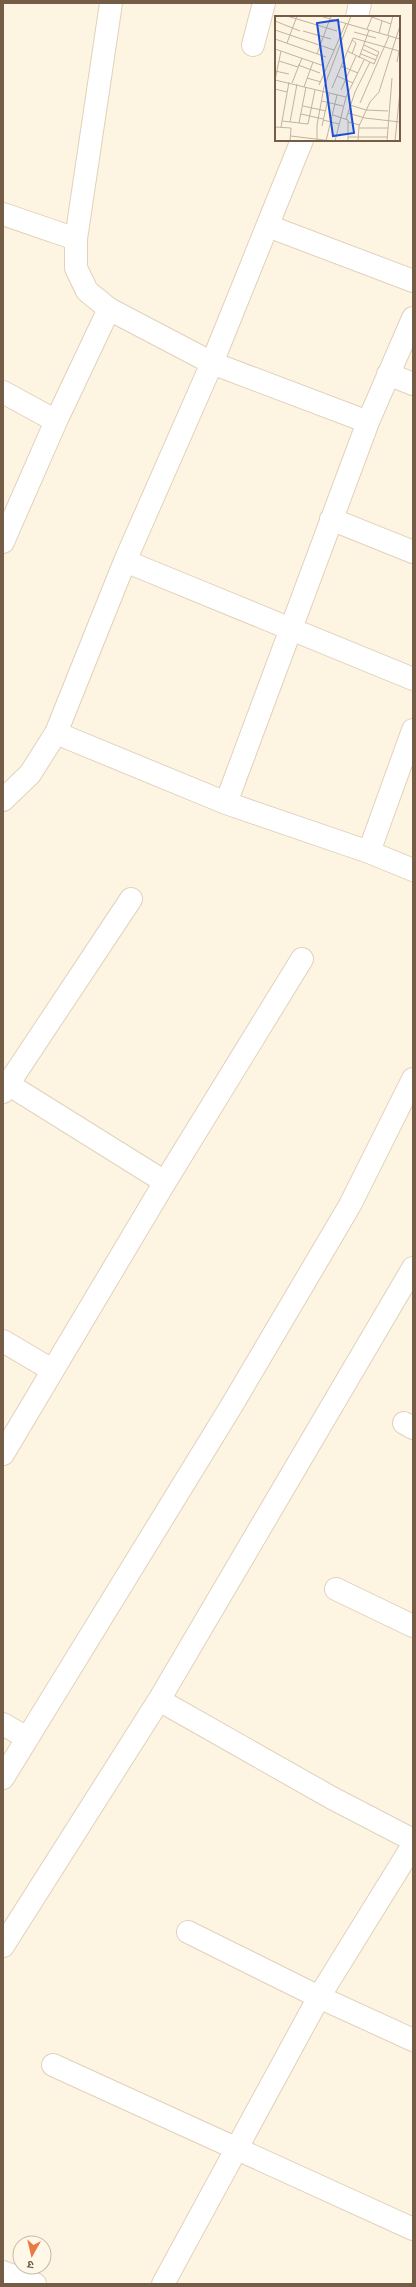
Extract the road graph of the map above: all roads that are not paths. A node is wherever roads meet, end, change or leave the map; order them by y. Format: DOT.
graph roads {
  1 [pos="111,3"];
  2 [pos="264,3"];
  3 [pos="360,3"];
  4 [pos="357,16"];
  5 [pos="253,45"];
  6 [pos="302,141"];
  7 [pos="3,214"];
  8 [pos="268,226"];
  9 [pos="76,239"];
  10 [pos="413,281"];
  11 [pos="109,309"];
  12 [pos="413,318"];
  13 [pos="212,363"];
  14 [pos="388,374"];
  15 [pos="413,384"];
  16 [pos="3,392"];
  17 [pos="56,421"];
  18 [pos="368,422"];
  19 [pos="331,519"];
  20 [pos="3,542"];
  21 [pos="413,552"];
  22 [pos="125,561"];
  23 [pos="289,630"];
  24 [pos="413,679"];
  25 [pos="413,730"];
  26 [pos="56,732"];
  27 [pos="3,800"];
  28 [pos="226,803"];
  29 [pos="369,852"];
  30 [pos="413,870"];
  31 [pos="131,899"];
  32 [pos="302,959"];
  33 [pos="413,1079"];
  34 [pos="5,1086"];
  35 [pos="165,1182"];
  36 [pos="413,1268"];
  37 [pos="3,1341"];
  38 [pos="52,1370"];
  39 [pos="3,1454"];
  40 [pos="336,1589"];
  41 [pos="413,1626"];
  42 [pos="159,1700"];
  43 [pos="3,1724"];
  44 [pos="27,1738"];
  45 [pos="3,1778"];
  46 [pos="413,1840"];
  47 [pos="413,1845"];
  48 [pos="188,1932"];
  49 [pos="3,1946"];
  50 [pos="319,1997"];
  51 [pos="413,2040"];
  52 [pos="52,2065"];
  53 [pos="238,2150"];
  54 [pos="413,2229"];
  55 [pos="3,2272"];
  56 [pos="34,2284"];
  57 [pos="163,2284"];
  1 -- 9 [label="street"];
  2 -- 5 [label="street"];
  3 -- 4 [label="street"];
  6 -- 8 [label="street"];
  7 -- 9 [label="street"];
  8 -- 10 [label="street"];
  8 -- 13 [label="street"];
  9 -- 11 [label="street"];
  11 -- 13 [label="street"];
  11 -- 17 [label="street"];
  12 -- 14 [label="street"];
  13 -- 18 [label="street"];
  13 -- 22 [label="street"];
  14 -- 15 [label="street"];
  14 -- 18 [label="street"];
  16 -- 17 [label="street"];
  17 -- 20 [label="street"];
  18 -- 19 [label="street"];
  19 -- 21 [label="street"];
  19 -- 23 [label="street"];
  22 -- 23 [label="street"];
  22 -- 26 [label="street"];
  23 -- 24 [label="street"];
  23 -- 28 [label="street"];
  25 -- 29 [label="street"];
  26 -- 27 [label="street"];
  26 -- 28 [label="street"];
  28 -- 29 [label="street"];
  29 -- 30 [label="street"];
  31 -- 34 [label="street"];
  32 -- 35 [label="street"];
  33 -- 44 [label="street"];
  34 -- 35 [label="street"];
  35 -- 38 [label="street"];
  36 -- 42 [label="street"];
  37 -- 38 [label="street"];
  38 -- 39 [label="street"];
  40 -- 41 [label="street"];
  42 -- 46 [label="street"];
  42 -- 49 [label="street"];
  43 -- 44 [label="street"];
  44 -- 45 [label="street"];
  47 -- 50 [label="street"];
  48 -- 50 [label="street"];
  50 -- 51 [label="street"];
  50 -- 53 [label="street"];
  52 -- 53 [label="street"];
  53 -- 54 [label="street"];
  53 -- 57 [label="street"];
  55 -- 56 [label="street"];
}
